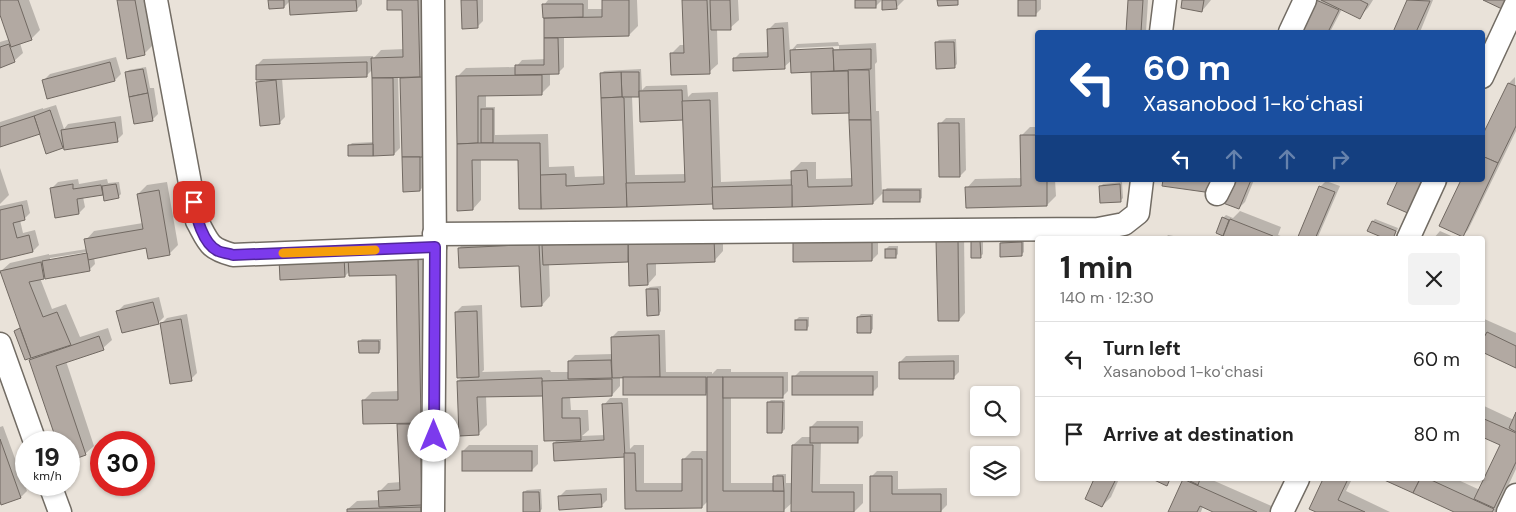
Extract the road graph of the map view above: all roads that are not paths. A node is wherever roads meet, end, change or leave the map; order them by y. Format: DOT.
graph roads {
  1 [pos="156,0"];
  2 [pos="433,0"];
  3 [pos="1165,0"];
  4 [pos="1305,0"];
  5 [pos="1516,4"];
  6 [pos="1161,30"];
  7 [pos="1291,30"];
  8 [pos="1485,71"];
  9 [pos="1142,182"];
  10 [pos="1434,182"];
  11 [pos="1409,236"];
  12 [pos="434,241"];
  13 [pos="0,344"];
  14 [pos="31,431"];
  15 [pos="1297,481"];
  16 [pos="1516,495"];
  17 [pos="54,496"];
  18 [pos="60,512"];
  19 [pos="433,512"];
  20 [pos="1282,512"];
  21 [pos="1508,512"];
  1 -- 12 [label="street"];
  2 -- 12 [label="street"];
  3 -- 6 [label="street"];
  4 -- 7 [label="street"];
  5 -- 8 [label="street"];
  9 -- 12 [label="street"];
  10 -- 11 [label="street"];
  12 -- 19 [label="street"];
  13 -- 14 [label="street"];
  15 -- 20 [label="street"];
  16 -- 21 [label="street"];
  17 -- 18 [label="street"];
}
